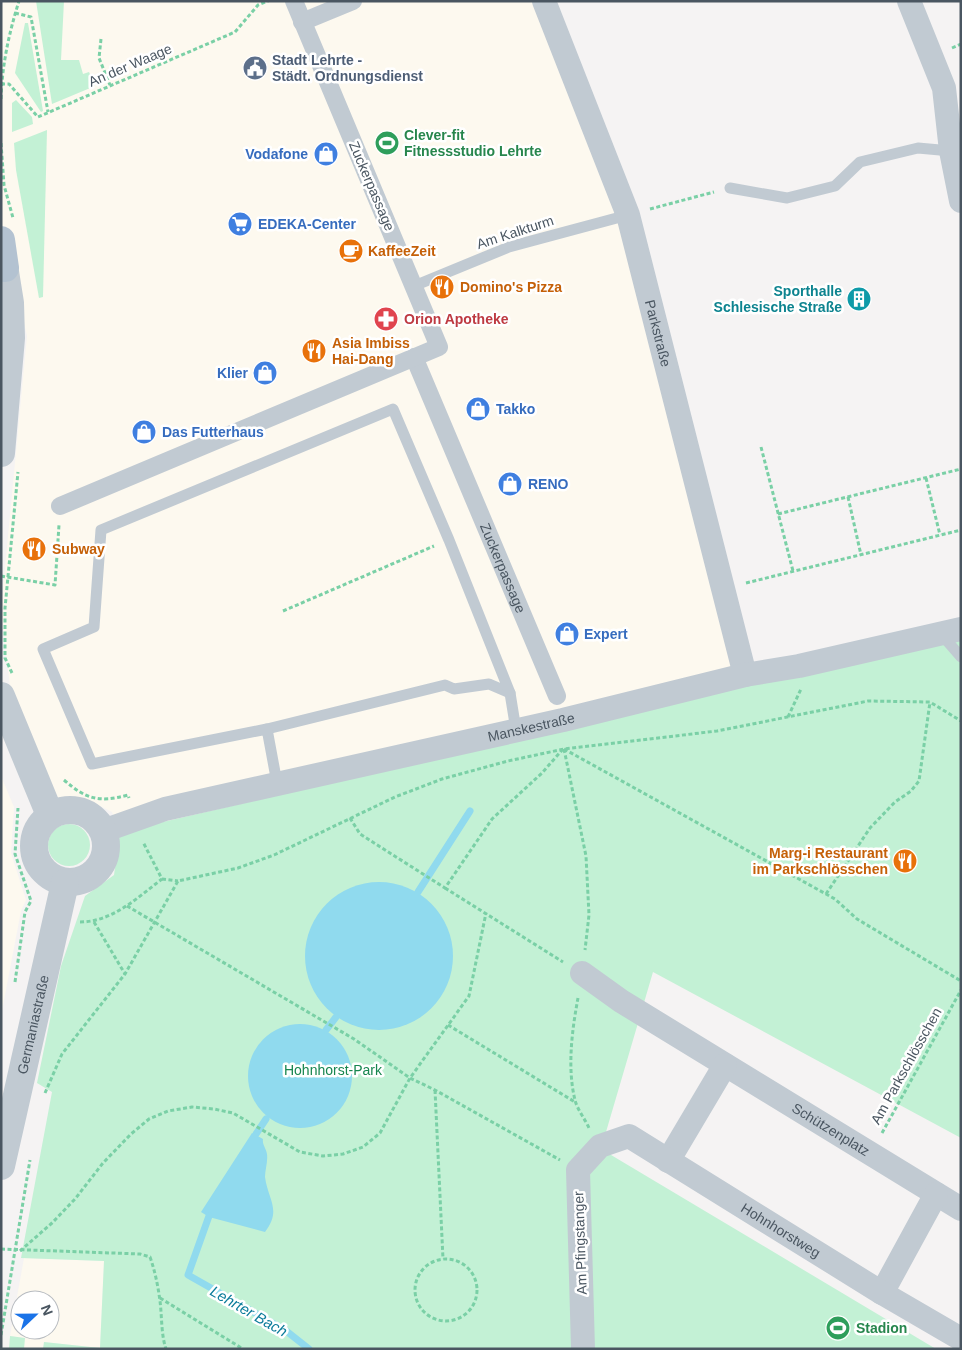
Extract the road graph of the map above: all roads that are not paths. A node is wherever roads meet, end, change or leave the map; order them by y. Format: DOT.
graph roads {
  1 [pos="294,1"];
  2 [pos="353,1"];
  3 [pos="544,1"];
  4 [pos="909,1"];
  5 [pos="302,22"];
  6 [pos="950,151"];
  7 [pos="730,188"];
  8 [pos="961,201"];
  9 [pos="628,215"];
  10 [pos="6,245"];
  11 [pos="414,286"];
  12 [pos="414,357"];
  13 [pos="9,462"];
  14 [pos="60,506"];
  15 [pos="951,632"];
  16 [pos="961,657"];
  17 [pos="745,675"];
  18 [pos="7,686"];
  19 [pos="510,693"];
  20 [pos="557,696"];
  21 [pos="266,729"];
  22 [pos="516,730"];
  23 [pos="277,783"];
  24 [pos="50,815"];
  25 [pos="103,831"];
  26 [pos="65,883"];
  27 [pos="582,973"];
  28 [pos="725,1064"];
  29 [pos="668,1161"];
  30 [pos="1,1166"];
  31 [pos="578,1170"];
  32 [pos="936,1194"];
  33 [pos="961,1209"];
  34 [pos="886,1283"];
  35 [pos="961,1339"];
  36 [pos="583,1349"];
  1 -- 5 [label="street, Zuckerpassage"];
  2 -- 5 [label="street"];
  3 -- 9 [label="street, Parkstraße"];
  4 -- 6 [label="street"];
  5 -- 11 [label="street, Zuckerpassage"];
  6 -- 7 [label="lane"];
  6 -- 8 [label="street"];
  9 -- 11 [label="lane, Am Kalkturm"];
  9 -- 17 [label="street, Parkstraße"];
  10 -- 13 [label="street"];
  11 -- 12 [label="street, Zuckerpassage"];
  12 -- 14 [label="street, Zuckerpassage"];
  12 -- 20 [label="street, Zuckerpassage"];
  15 -- 16 [label="lane"];
  15 -- 17 [label="street, Manskestraße"];
  17 -- 22 [label="street, Manskestraße"];
  18 -- 24 [label="street"];
  19 -- 21 [label="lane"];
  19 -- 21 [label="lane"];
  19 -- 22 [label="lane"];
  21 -- 23 [label="lane"];
  22 -- 23 [label="street, Manskestraße"];
  23 -- 25 [label="street, Manskestraße"];
  24 -- 25 [label="street"];
  24 -- 26 [label="street"];
  25 -- 26 [label="street"];
  26 -- 30 [label="street, Germaniastraße"];
  27 -- 28 [label="street, Schützenplatz"];
  28 -- 29 [label="street"];
  28 -- 32 [label="street, Schützenplatz"];
  29 -- 31 [label="street, Hohnhorstweg"];
  29 -- 34 [label="street, Hohnhorstweg"];
  31 -- 36 [label="street, Am Pfingstanger"];
  32 -- 33 [label="street, Schützenplatz"];
  32 -- 34 [label="street"];
  34 -- 35 [label="street, Hohnhorstweg"];
}
